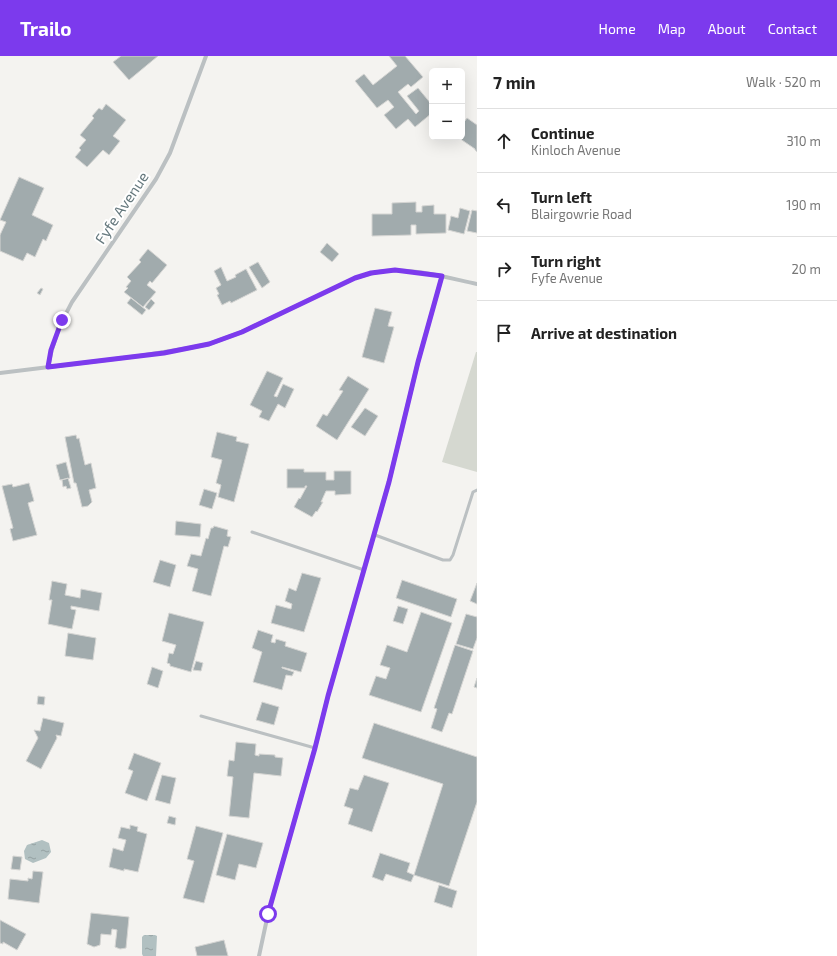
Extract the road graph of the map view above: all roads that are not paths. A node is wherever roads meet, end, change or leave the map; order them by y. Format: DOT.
graph roads {
  1 [pos="206,56"];
  2 [pos="442,276"];
  3 [pos="477,284"];
  4 [pos="48,367"];
  5 [pos="0,373"];
  6 [pos="477,490"];
  7 [pos="252,532"];
  8 [pos="375,535"];
  9 [pos="364,570"];
  10 [pos="201,716"];
  11 [pos="315,748"];
  12 [pos="259,956"];
  1 -- 4 [label="street, Fyfe Avenue"];
  2 -- 3 [label="street"];
  2 -- 4 [label="street"];
  2 -- 8 [label="street"];
  4 -- 5 [label="street"];
  6 -- 8 [label="lane"];
  7 -- 9 [label="lane"];
  8 -- 9 [label="street"];
  9 -- 11 [label="street"];
  10 -- 11 [label="lane"];
  11 -- 12 [label="street"];
}
